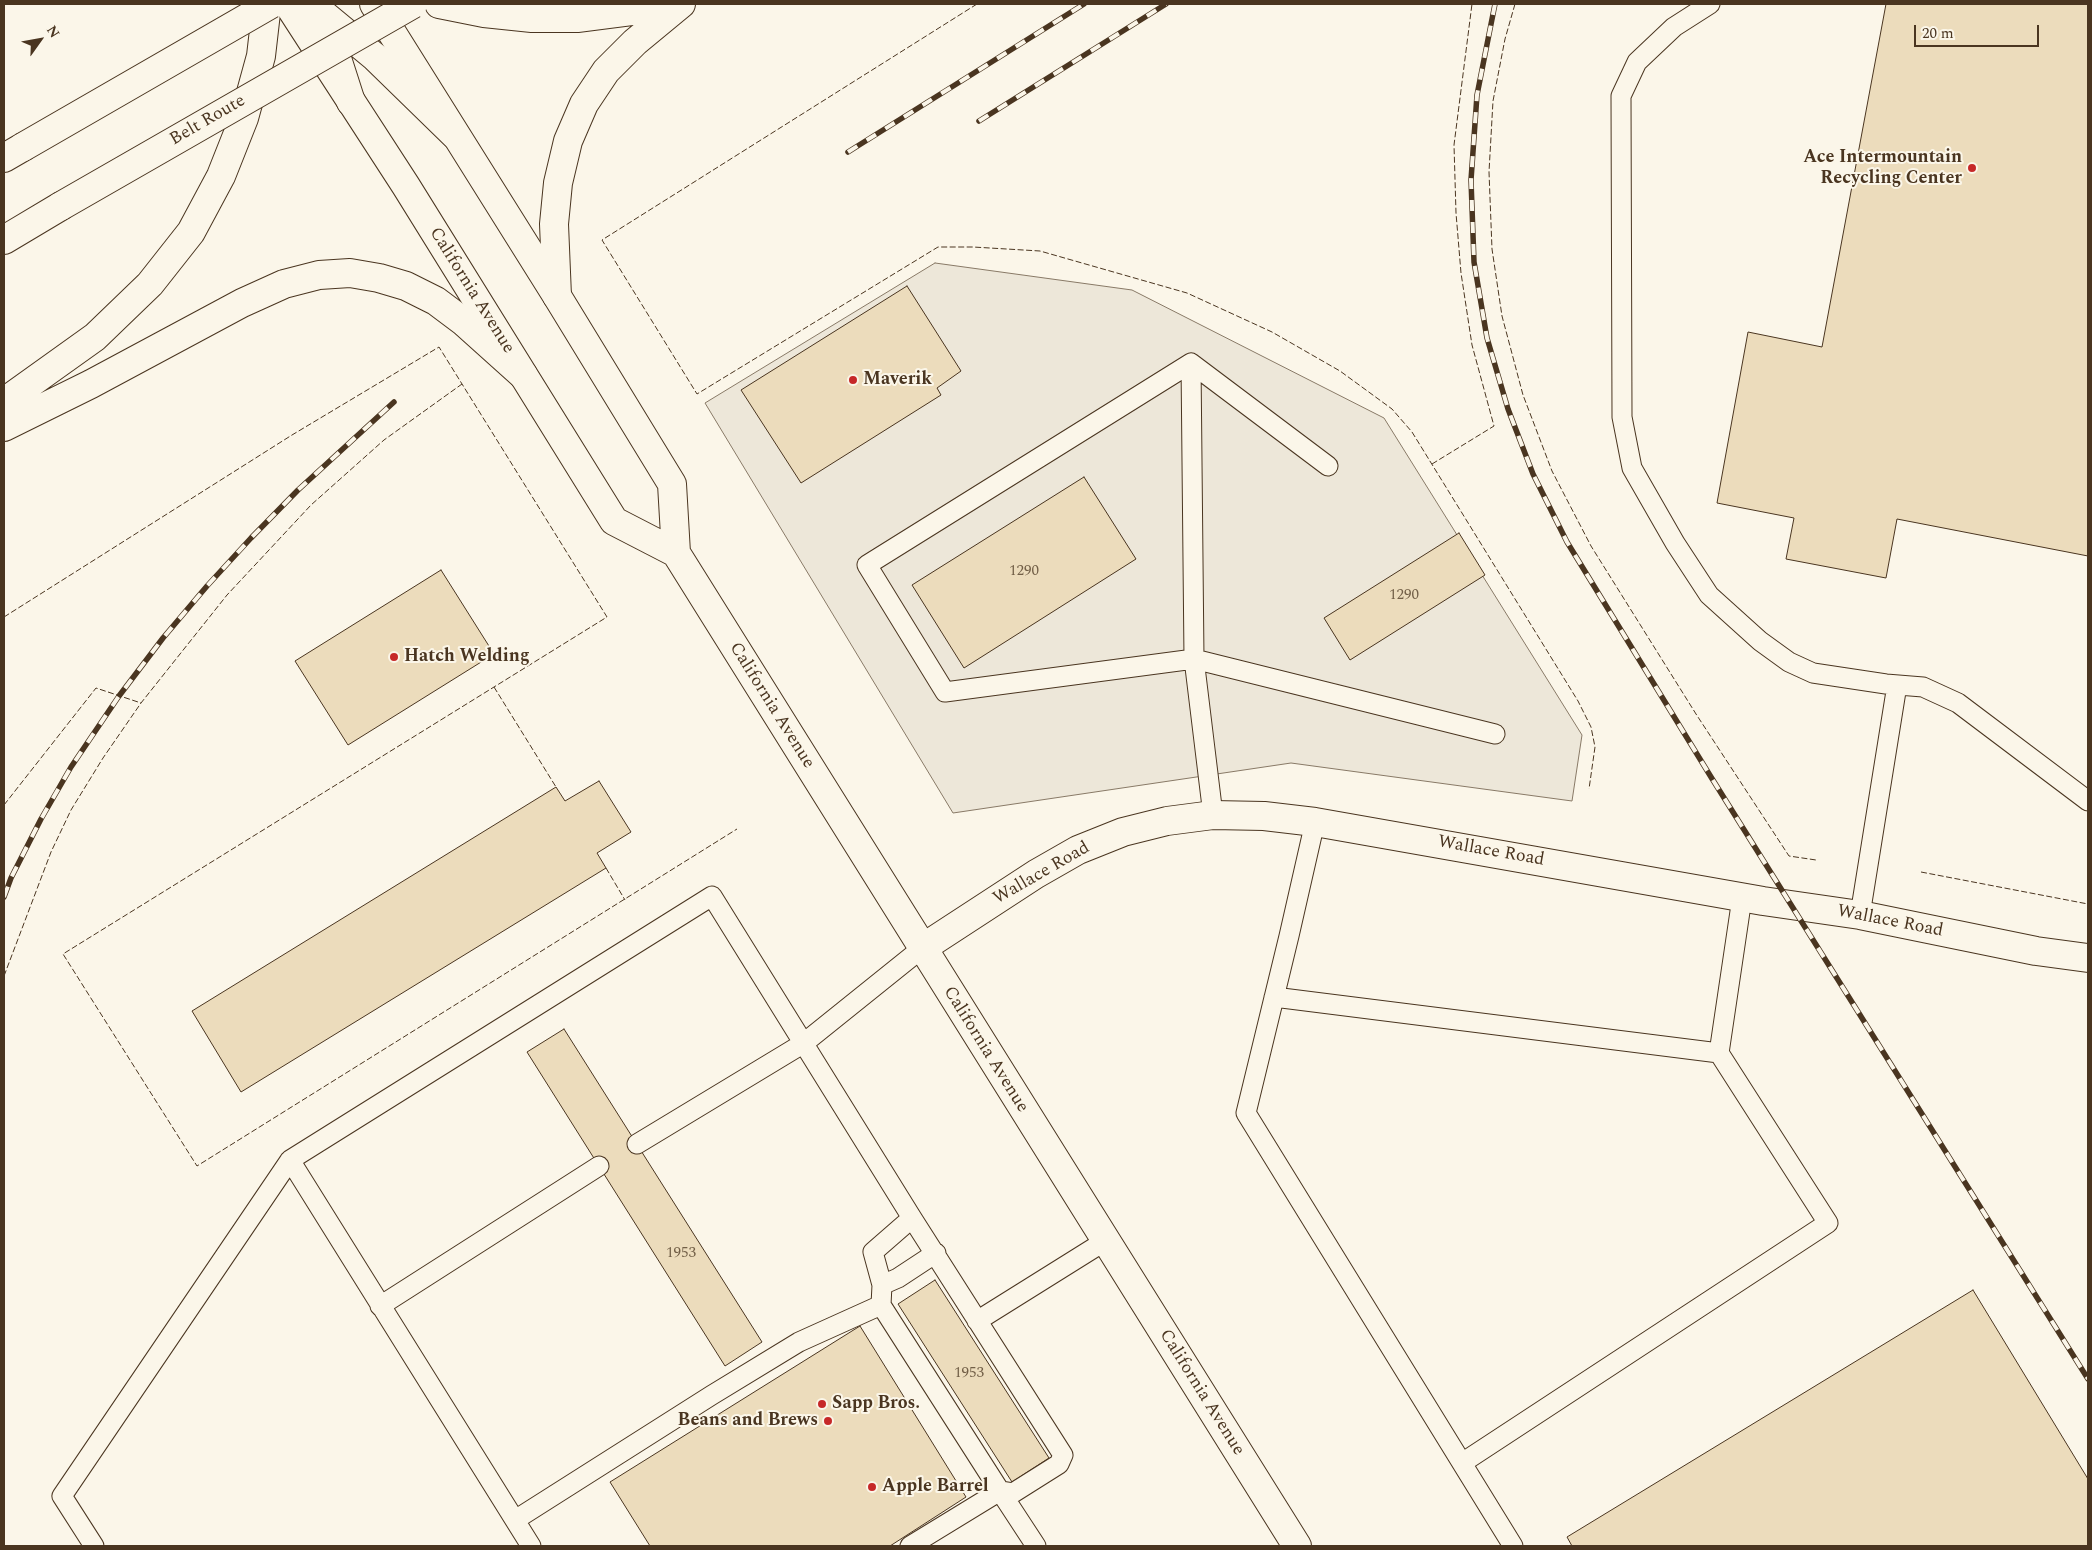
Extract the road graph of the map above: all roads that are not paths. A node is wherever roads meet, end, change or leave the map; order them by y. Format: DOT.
graph roads {
  1 [pos="267,4"];
  2 [pos="271,4"];
  3 [pos="288,4"];
  4 [pos="374,4"];
  5 [pos="413,4"];
  6 [pos="439,4"];
  7 [pos="1710,4"];
  8 [pos="679,5"];
  9 [pos="318,7"];
  10 [pos="352,102"];
  11 [pos="455,134"];
  12 [pos="13,152"];
  13 [pos="4,240"];
  14 [pos="557,296"];
  15 [pos="1191,363"];
  16 [pos="523,375"];
  17 [pos="4,402"];
  18 [pos="4,427"];
  19 [pos="1328,466"];
  20 [pos="676,553"];
  21 [pos="1194,659"];
  22 [pos="1896,684"];
  23 [pos="1495,734"];
  24 [pos="2088,801"];
  25 [pos="1213,815"];
  26 [pos="1315,822"];
  27 [pos="1742,898"];
  28 [pos="1860,915"];
  29 [pos="922,949"];
  30 [pos="2088,958"];
  31 [pos="1274,998"];
  32 [pos="804,1043"];
  33 [pos="1719,1053"];
  34 [pos="637,1144"];
  35 [pos="290,1160"];
  36 [pos="599,1166"];
  37 [pos="912,1218"];
  38 [pos="1105,1241"];
  39 [pos="936,1253"];
  40 [pos="882,1285"];
  41 [pos="881,1304"];
  42 [pos="380,1306"];
  43 [pos="977,1320"];
  44 [pos="1462,1463"];
  45 [pos="1000,1491"];
  46 [pos="515,1520"];
  47 [pos="94,1546"];
  48 [pos="532,1546"];
  49 [pos="910,1546"];
  50 [pos="1036,1546"];
  51 [pos="1296,1546"];
  52 [pos="1513,1546"];
  1 -- 17 [label="main road"];
  2 -- 12 [label="main road, bridge"];
  3 -- 10 [label="main road, California Avenue"];
  4 -- 11 [label="main road, California Avenue"];
  5 -- 13 [label="main road, Belt Route, bridge"];
  6 -- 8 [label="main road"];
  7 -- 22 [label="lane"];
  8 -- 14 [label="main road"];
  9 -- 10 [label="main road"];
  9 -- 11 [label="main road"];
  10 -- 16 [label="main road, California Avenue"];
  11 -- 14 [label="main road, California Avenue"];
  14 -- 20 [label="main road, California Avenue"];
  15 -- 19 [label="lane"];
  15 -- 21 [label="lane"];
  15 -- 21 [label="lane"];
  16 -- 18 [label="main road"];
  16 -- 20 [label="main road, California Avenue"];
  20 -- 29 [label="main road, California Avenue"];
  21 -- 23 [label="lane"];
  21 -- 25 [label="lane"];
  22 -- 24 [label="lane"];
  22 -- 28 [label="lane"];
  25 -- 26 [label="main road, Wallace Road"];
  25 -- 29 [label="main road, Wallace Road"];
  26 -- 27 [label="main road, Wallace Road"];
  26 -- 31 [label="lane"];
  27 -- 28 [label="main road, Wallace Road"];
  27 -- 33 [label="lane"];
  28 -- 30 [label="main road, Wallace Road"];
  29 -- 32 [label="lane"];
  29 -- 38 [label="main road, California Avenue"];
  31 -- 33 [label="lane"];
  31 -- 44 [label="lane"];
  32 -- 34 [label="lane"];
  32 -- 35 [label="lane"];
  32 -- 37 [label="lane"];
  33 -- 44 [label="lane"];
  35 -- 42 [label="lane"];
  35 -- 47 [label="lane"];
  36 -- 42 [label="lane"];
  37 -- 39 [label="lane"];
  37 -- 40 [label="lane"];
  38 -- 43 [label="lane"];
  38 -- 51 [label="main road, California Avenue"];
  39 -- 40 [label="lane"];
  39 -- 43 [label="lane"];
  40 -- 41 [label="lane"];
  41 -- 45 [label="lane"];
  41 -- 46 [label="lane"];
  42 -- 46 [label="lane"];
  43 -- 45 [label="lane"];
  44 -- 52 [label="lane"];
  45 -- 49 [label="lane"];
  45 -- 50 [label="lane"];
  46 -- 48 [label="lane"];
}
